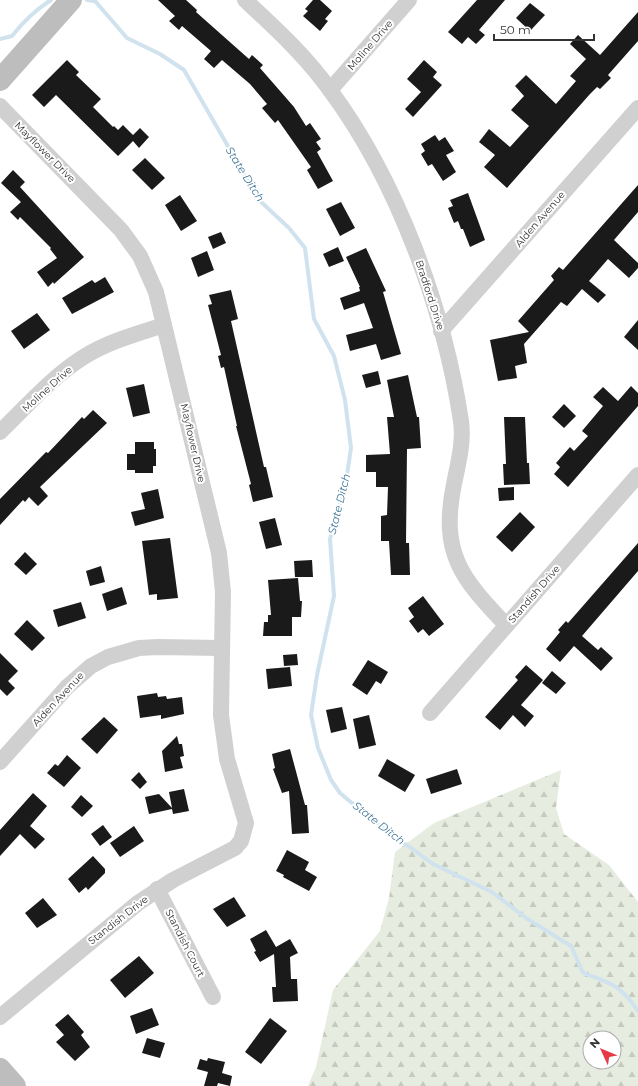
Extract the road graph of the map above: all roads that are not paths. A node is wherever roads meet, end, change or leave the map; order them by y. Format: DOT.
graph roads {
  1 [pos="71,0"];
  2 [pos="245,0"];
  3 [pos="409,0"];
  4 [pos="0,80"];
  5 [pos="330,90"];
  6 [pos="0,106"];
  7 [pos="638,108"];
  8 [pos="164,325"];
  9 [pos="441,331"];
  10 [pos="0,432"];
  11 [pos="638,475"];
  12 [pos="506,625"];
  13 [pos="221,648"];
  14 [pos="430,713"];
  15 [pos="0,762"];
  16 [pos="243,836"];
  17 [pos="157,889"];
  18 [pos="213,997"];
  19 [pos="0,1017"];
  1 -- 4 [label="main road"];
  2 -- 5 [label="street, Bradford Drive"];
  3 -- 5 [label="street, Moline Drive"];
  5 -- 9 [label="street, Bradford Drive"];
  6 -- 8 [label="street, Mayflower Drive"];
  7 -- 9 [label="street, Alden Avenue"];
  8 -- 10 [label="street, Moline Drive"];
  8 -- 13 [label="street, Mayflower Drive"];
  9 -- 12 [label="street, Bradford Drive"];
  11 -- 12 [label="street, Standish Drive"];
  12 -- 14 [label="street, Standish Drive"];
  13 -- 15 [label="street, Alden Avenue"];
  13 -- 16 [label="street, Mayflower Drive"];
  16 -- 17 [label="street, Standish Drive"];
  17 -- 18 [label="street, Standish Court"];
  17 -- 19 [label="street, Standish Drive"];
}
